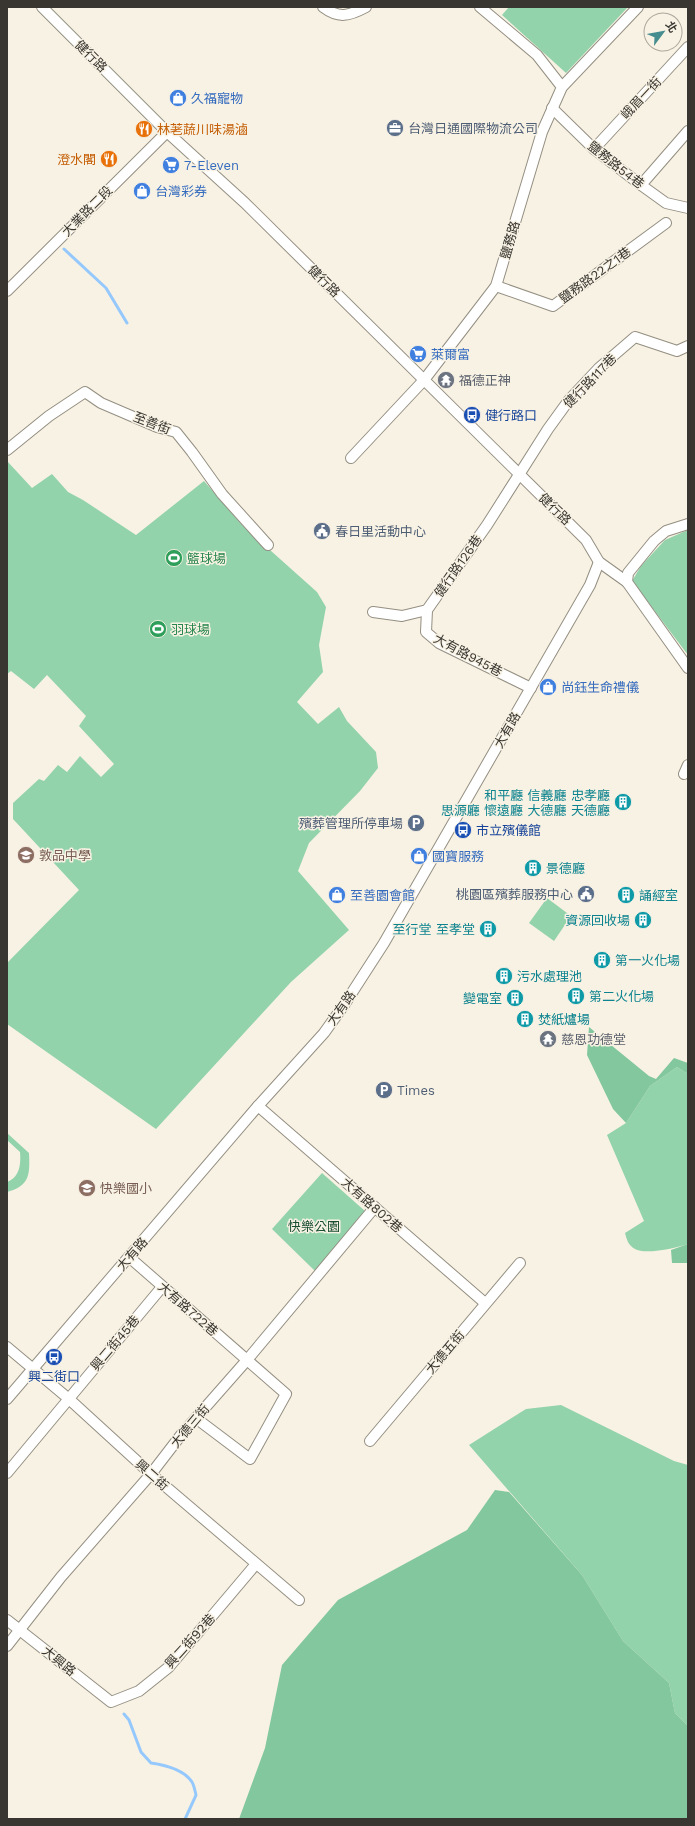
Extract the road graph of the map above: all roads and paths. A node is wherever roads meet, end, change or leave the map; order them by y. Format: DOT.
graph roads {
  1 [pos="42,7"];
  2 [pos="323,7"];
  3 [pos="480,7"];
  4 [pos="638,7"];
  5 [pos="365,8"];
  6 [pos="688,47"];
  7 [pos="562,87"];
  8 [pos="552,108"];
  9 [pos="688,131"];
  10 [pos="168,132"];
  11 [pos="594,149"];
  12 [pos="641,185"];
  13 [pos="688,208"];
  14 [pos="666,223"];
  15 [pos="496,286"];
  16 [pos="7,291"];
  17 [pos="688,346"];
  18 [pos="424,380"];
  19 [pos="7,450"];
  20 [pos="351,458"];
  21 [pos="519,474"];
  22 [pos="688,524"];
  23 [pos="268,545"];
  24 [pos="599,562"];
  25 [pos="627,582"];
  26 [pos="427,610"];
  27 [pos="373,612"];
  28 [pos="688,668"];
  29 [pos="531,688"];
  30 [pos="258,1106"];
  31 [pos="375,1207"];
  32 [pos="129,1257"];
  33 [pos="520,1263"];
  34 [pos="162,1287"];
  35 [pos="485,1303"];
  36 [pos="7,1347"];
  37 [pos="247,1360"];
  38 [pos="34,1369"];
  39 [pos="7,1399"];
  40 [pos="69,1399"];
  41 [pos="197,1418"];
  42 [pos="370,1441"];
  43 [pos="7,1473"];
  44 [pos="150,1474"];
  45 [pos="256,1564"];
  46 [pos="299,1600"];
  47 [pos="7,1620"];
  48 [pos="19,1629"];
  49 [pos="7,1646"];
  50 [pos="111,1702"];
  1 -- 10 [label="street, 健行路"];
  2 -- 5 [label="street"];
  3 -- 7 [label="street"];
  4 -- 7 [label="street, 鹽務路"];
  6 -- 11 [label="street, 峨眉一街"];
  7 -- 8 [label="street, 鹽務路"];
  8 -- 11 [label="street, 鹽務路54巷"];
  8 -- 15 [label="street, 鹽務路"];
  9 -- 12 [label="street"];
  10 -- 16 [label="street, 大業路二段"];
  10 -- 18 [label="street, 健行路"];
  11 -- 12 [label="street, 鹽務路54巷"];
  12 -- 13 [label="street, 鹽務路54巷"];
  14 -- 15 [label="street, 鹽務路22之1巷"];
  15 -- 18 [label="street, 鹽務路"];
  17 -- 21 [label="street, 健行路117巷"];
  18 -- 20 [label="street, 鹽務路"];
  18 -- 21 [label="street, 健行路"];
  19 -- 23 [label="street, 至善街"];
  21 -- 24 [label="street, 健行路"];
  21 -- 26 [label="street, 健行路126巷"];
  22 -- 25 [label="street"];
  24 -- 25 [label="street"];
  24 -- 29 [label="street, 大有路"];
  25 -- 28 [label="street"];
  26 -- 27 [label="street, 健行路126巷"];
  26 -- 29 [label="street, 大有路945巷"];
  29 -- 30 [label="street, 大有路"];
  30 -- 31 [label="street, 大有路802巷"];
  30 -- 32 [label="street, 大有路"];
  31 -- 35 [label="street, 大有路802巷"];
  31 -- 37 [label="street, 大德三街"];
  32 -- 34 [label="street, 大有路722巷"];
  32 -- 38 [label="street, 大有路"];
  33 -- 35 [label="street, 大德五街"];
  34 -- 37 [label="street, 大有路722巷"];
  34 -- 40 [label="street, 興二街45巷"];
  35 -- 42 [label="street, 大德五街"];
  36 -- 38 [label="street, 興二街"];
  37 -- 41 [label="street, 大德三街"];
  37 -- 41 [label="street, 大有路722巷"];
  38 -- 39 [label="street, 大有路"];
  38 -- 40 [label="street, 興二街"];
  40 -- 43 [label="street, 興二街45巷"];
  40 -- 44 [label="street, 興二街"];
  41 -- 44 [label="street, 大德三街"];
  44 -- 45 [label="street, 興二街"];
  44 -- 48 [label="street, 大德三街"];
  45 -- 46 [label="street, 興二街"];
  45 -- 50 [label="street, 興二街92巷"];
  47 -- 48 [label="street, 大興路"];
  48 -- 49 [label="street, 大德三街"];
  48 -- 50 [label="street, 大興路"];
}
